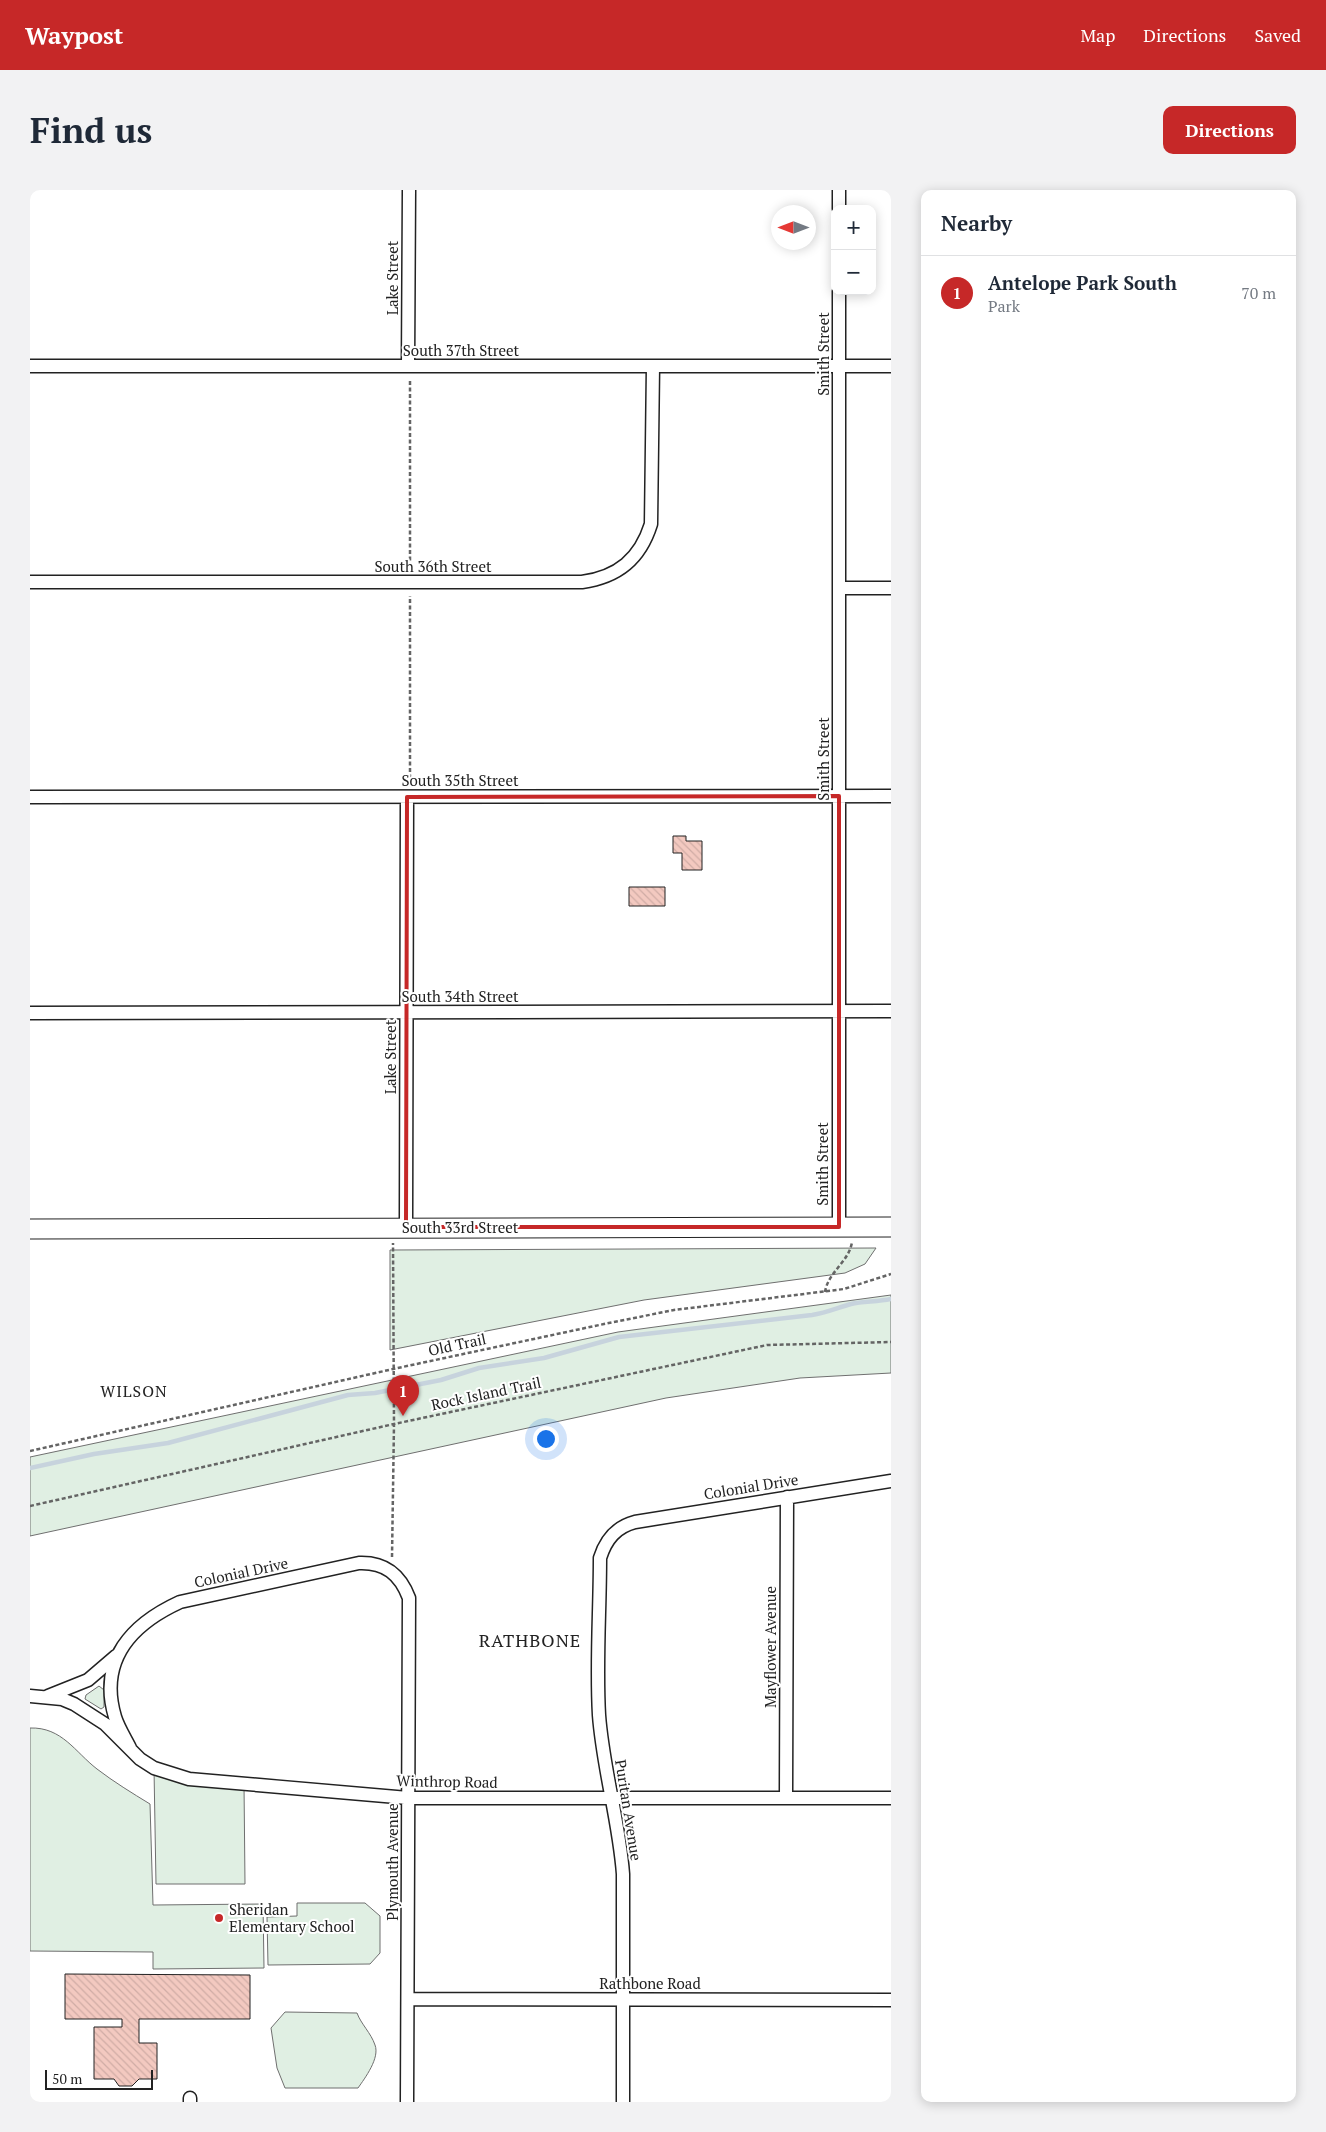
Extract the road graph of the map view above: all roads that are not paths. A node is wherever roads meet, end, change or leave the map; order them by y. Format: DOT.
graph roads {
  1 [pos="409,190"];
  2 [pos="839,190"];
  3 [pos="839,205"];
  4 [pos="839,295"];
  5 [pos="30,366"];
  6 [pos="408,366"];
  7 [pos="653,366"];
  8 [pos="839,366"];
  9 [pos="891,366"];
  10 [pos="30,582"];
  11 [pos="839,588"];
  12 [pos="891,588"];
  13 [pos="839,796"];
  14 [pos="891,796"];
  15 [pos="30,797"];
  16 [pos="407,797"];
  17 [pos="838,1011"];
  18 [pos="891,1011"];
  19 [pos="407,1012"];
  20 [pos="30,1013"];
  21 [pos="846,1227"];
  22 [pos="891,1227"];
  23 [pos="399,1228"];
  24 [pos="30,1229"];
  25 [pos="891,1481"];
  26 [pos="787,1497"];
  27 [pos="618,1529"];
  28 [pos="391,1570"];
  29 [pos="118,1654"];
  30 [pos="30,1696"];
  31 [pos="46,1697"];
  32 [pos="130,1748"];
  33 [pos="786,1797"];
  34 [pos="408,1798"];
  35 [pos="611,1798"];
  36 [pos="891,1798"];
  37 [pos="408,1999"];
  38 [pos="624,1999"];
  39 [pos="891,2000"];
  40 [pos="407,2102"];
  41 [pos="623,2102"];
  1 -- 6 [label="street, Lake Street"];
  2 -- 3 [label="street"];
  4 -- 8 [label="street, Smith Street"];
  5 -- 6 [label="street, South 37th Street"];
  6 -- 7 [label="street, South 37th Street"];
  7 -- 8 [label="street, South 37th Street"];
  7 -- 10 [label="street, South 36th Street"];
  8 -- 9 [label="street, South 37th Street"];
  8 -- 11 [label="street, Smith Street"];
  11 -- 12 [label="street"];
  11 -- 13 [label="street, Smith Street"];
  13 -- 14 [label="street, South 35th Street"];
  13 -- 16 [label="street, South 35th Street"];
  13 -- 17 [label="street, Smith Street"];
  15 -- 16 [label="street, South 35th Street"];
  16 -- 19 [label="street, Lake Street"];
  17 -- 18 [label="street, South 34th Street"];
  17 -- 19 [label="street, South 34th Street"];
  17 -- 21 [label="street, Smith Street"];
  19 -- 20 [label="street, South 34th Street"];
  19 -- 23 [label="street, Lake Street"];
  21 -- 22 [label="main road, South 33rd Street"];
  21 -- 23 [label="main road, South 33rd Street"];
  23 -- 24 [label="main road, South 33rd Street"];
  25 -- 26 [label="street, Colonial Drive"];
  26 -- 27 [label="street, Colonial Drive"];
  26 -- 33 [label="street, Mayflower Avenue"];
  27 -- 35 [label="street, Puritan Avenue"];
  28 -- 29 [label="street, Colonial Drive"];
  28 -- 34 [label="street, Plymouth Avenue"];
  29 -- 31 [label="street, Colonial Drive"];
  29 -- 32 [label="street, Colonial Drive"];
  30 -- 31 [label="street, Winthrop Road"];
  31 -- 32 [label="street, Winthrop Road"];
  32 -- 34 [label="street, Winthrop Road"];
  33 -- 35 [label="street, Winthrop Road"];
  33 -- 36 [label="street, Winthrop Road"];
  34 -- 35 [label="street, Winthrop Road"];
  34 -- 37 [label="street, Plymouth Avenue"];
  35 -- 38 [label="street, Puritan Avenue"];
  37 -- 38 [label="street, Rathbone Road"];
  37 -- 40 [label="street, Plymouth Avenue"];
  38 -- 39 [label="street, Rathbone Road"];
  38 -- 41 [label="street, Puritan Avenue"];
}
